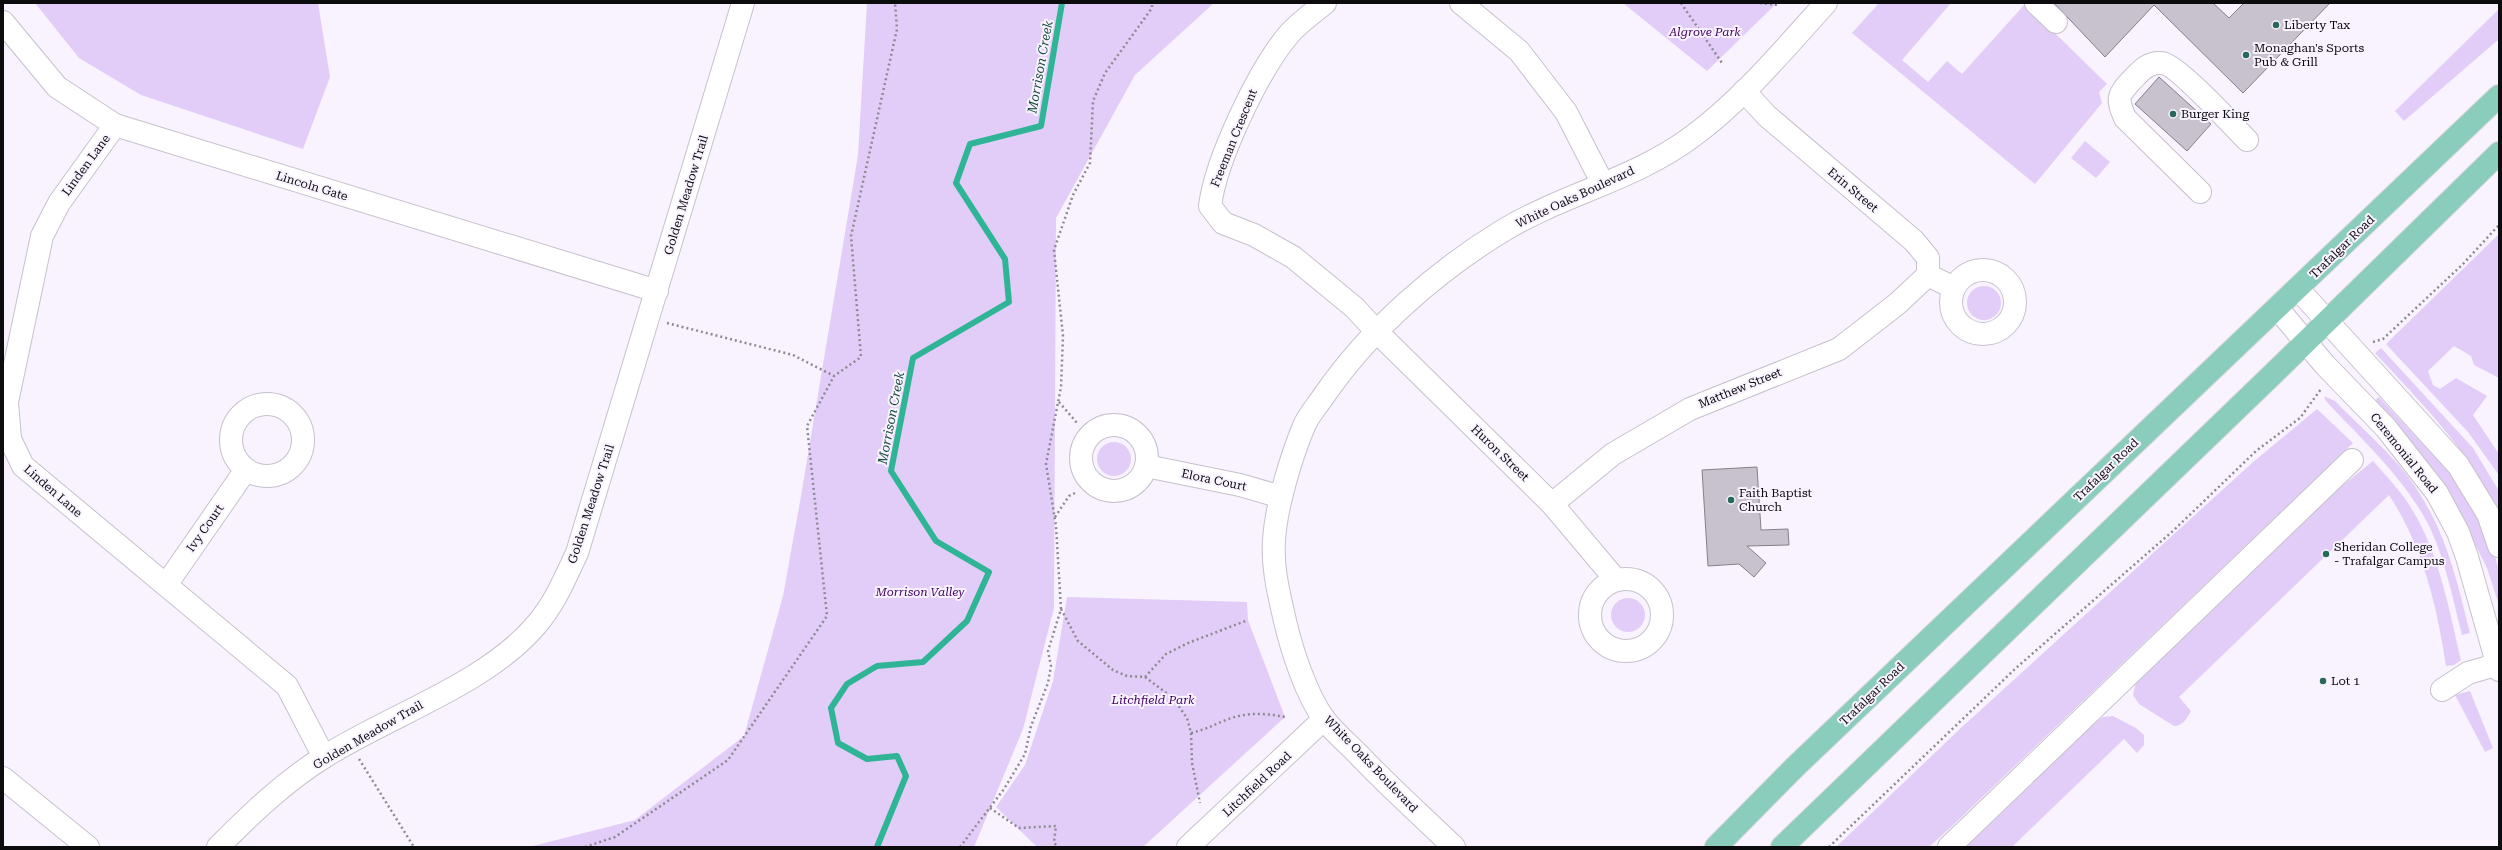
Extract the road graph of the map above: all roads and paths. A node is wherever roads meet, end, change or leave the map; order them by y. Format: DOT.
graph roads {
  1 [pos="743,3"];
  2 [pos="895,3"];
  3 [pos="1152,3"];
  4 [pos="1325,3"];
  5 [pos="1461,3"];
  6 [pos="1681,3"];
  7 [pos="1760,3"];
  8 [pos="1826,3"];
  9 [pos="2036,3"];
  10 [pos="1778,5"];
  11 [pos="3,22"];
  12 [pos="2056,22"];
  13 [pos="1722,63"];
  14 [pos="1744,91"];
  15 [pos="2499,96"];
  16 [pos="115,125"];
  17 [pos="2247,140"];
  18 [pos="2499,153"];
  19 [pos="1603,184"];
  20 [pos="2200,192"];
  21 [pos="2499,225"];
  22 [pos="1928,275"];
  23 [pos="1954,288"];
  24 [pos="2298,289"];
  25 [pos="657,291"];
  26 [pos="2278,309"];
  27 [pos="649,319"];
  28 [pos="2326,322"];
  29 [pos="1377,332"];
  30 [pos="2306,342"];
  31 [pos="2369,343"];
  32 [pos="834,376"];
  33 [pos="2316,393"];
  34 [pos="1059,401"];
  35 [pos="1077,423"];
  36 [pos="2352,460"];
  37 [pos="1146,466"];
  38 [pos="245,471"];
  39 [pos="1075,493"];
  40 [pos="1281,497"];
  41 [pos="1552,504"];
  42 [pos="1054,518"];
  43 [pos="2499,546"];
  44 [pos="1616,580"];
  45 [pos="166,585"];
  46 [pos="1061,609"];
  47 [pos="1248,620"];
  48 [pos="2498,666"];
  49 [pos="1145,677"];
  50 [pos="2442,690"];
  51 [pos="1285,716"];
  52 [pos="1324,719"];
  53 [pos="1191,733"];
  54 [pos="349,743"];
  55 [pos="324,757"];
  56 [pos="3,778"];
  57 [pos="1200,803"];
  58 [pos="990,808"];
  59 [pos="88,847"];
  60 [pos="218,847"];
  61 [pos="414,847"];
  62 [pos="585,847"];
  63 [pos="960,847"];
  64 [pos="1057,847"];
  65 [pos="1188,847"];
  66 [pos="1454,847"];
  67 [pos="1716,847"];
  68 [pos="1782,847"];
  69 [pos="1829,847"];
  70 [pos="1949,847"];
  1 -- 25 [label="street, Golden Meadow Trail"];
  2 -- 32 [label="path"];
  3 -- 34 [label="path"];
  4 -- 29 [label="street, Freeman Crescent"];
  5 -- 19 [label="street"];
  6 -- 13 [label="path"];
  7 -- 10 [label="path"];
  8 -- 14 [label="street, White Oaks Boulevard"];
  9 -- 12 [label="street"];
  11 -- 16 [label="street, Lincoln Gate"];
  14 -- 19 [label="street, White Oaks Boulevard"];
  14 -- 22 [label="street, Erin Street"];
  15 -- 24 [label="main road, Trafalgar Road"];
  16 -- 25 [label="street, Lincoln Gate"];
  16 -- 45 [label="street, Linden Lane"];
  17 -- 20 [label="street"];
  18 -- 28 [label="main road"];
  19 -- 29 [label="street, White Oaks Boulevard"];
  21 -- 31 [label="path"];
  22 -- 23 [label="street"];
  22 -- 41 [label="street, Matthew Street"];
  24 -- 26 [label="main road, Trafalgar Road"];
  24 -- 28 [label="street"];
  25 -- 27 [label="street, Golden Meadow Trail"];
  26 -- 30 [label="street, Ceremonial Road"];
  26 -- 67 [label="main road, Trafalgar Road"];
  27 -- 32 [label="path"];
  27 -- 54 [label="street, Golden Meadow Trail"];
  28 -- 30 [label="main road"];
  28 -- 43 [label="street"];
  29 -- 40 [label="street, White Oaks Boulevard"];
  29 -- 41 [label="street, Huron Street"];
  30 -- 48 [label="street, Ceremonial Road"];
  30 -- 68 [label="main road"];
  32 -- 62 [label="path"];
  33 -- 69 [label="path"];
  34 -- 35 [label="path"];
  34 -- 42 [label="path"];
  36 -- 70 [label="street"];
  37 -- 40 [label="street, Elora Court"];
  38 -- 45 [label="street, Ivy Court"];
  39 -- 42 [label="path"];
  40 -- 52 [label="street, White Oaks Boulevard"];
  41 -- 44 [label="street, Huron Street"];
  42 -- 46 [label="path"];
  45 -- 55 [label="street, Linden Lane"];
  46 -- 49 [label="path"];
  46 -- 58 [label="path"];
  47 -- 49 [label="path"];
  48 -- 50 [label="street"];
  49 -- 53 [label="path"];
  51 -- 53 [label="path"];
  52 -- 65 [label="street, Litchfield Road"];
  52 -- 66 [label="street, White Oaks Boulevard"];
  53 -- 57 [label="path"];
  54 -- 55 [label="street, Golden Meadow Trail"];
  54 -- 61 [label="path"];
  55 -- 60 [label="street, Golden Meadow Trail"];
  56 -- 59 [label="street"];
  58 -- 63 [label="path"];
  58 -- 64 [label="path"];
}
